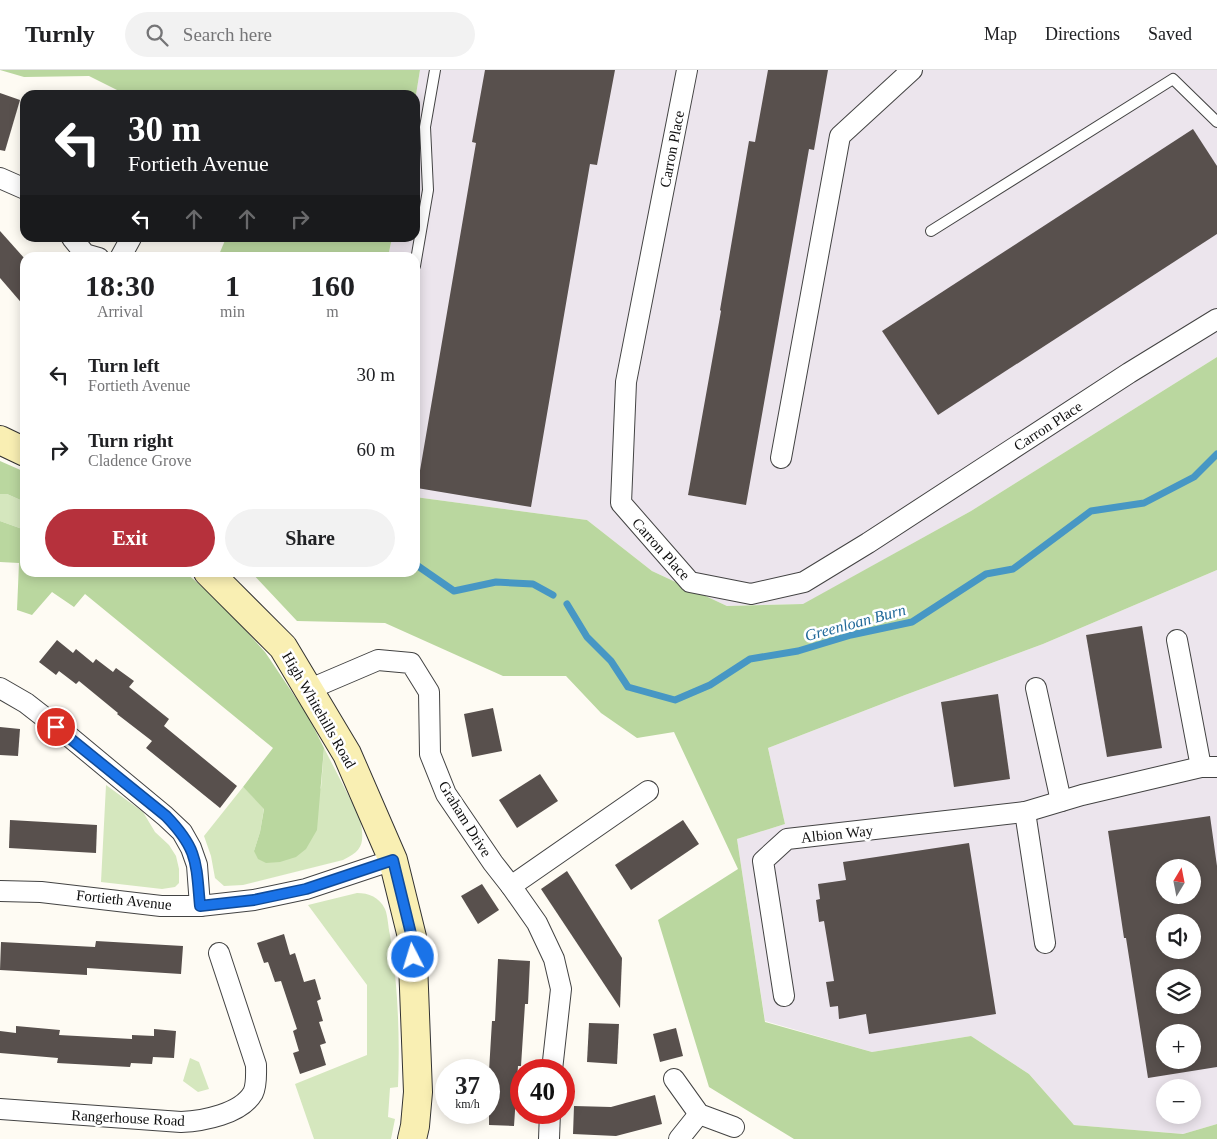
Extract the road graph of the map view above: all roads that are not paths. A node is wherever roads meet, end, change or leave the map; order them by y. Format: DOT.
graph roads {
  1 [pos="435,70"];
  2 [pos="687,70"];
  3 [pos="912,70"];
  4 [pos="1217,122"];
  5 [pos="0,178"];
  6 [pos="20,187"];
  7 [pos="931,231"];
  8 [pos="420,237"];
  9 [pos="75,242"];
  10 [pos="83,252"];
  11 [pos="1217,319"];
  12 [pos="0,440"];
  13 [pos="20,450"];
  14 [pos="781,458"];
  15 [pos="213,577"];
  16 [pos="1178,640"];
  17 [pos="0,688"];
  18 [pos="1036,688"];
  19 [pos="310,690"];
  20 [pos="1209,767"];
  21 [pos="648,791"];
  22 [pos="1061,801"];
  23 [pos="1024,812"];
  24 [pos="393,860"];
  25 [pos="511,886"];
  26 [pos="0,891"];
  27 [pos="200,906"];
  28 [pos="1045,943"];
  29 [pos="219,954"];
  30 [pos="784,996"];
  31 [pos="553,1059"];
  32 [pos="674,1079"];
  33 [pos="0,1109"];
  34 [pos="699,1114"];
  35 [pos="550,1124"];
  36 [pos="734,1127"];
  37 [pos="412,1139"];
  38 [pos="549,1139"];
  39 [pos="679,1139"];
  1 -- 8 [label="lane"];
  2 -- 11 [label="street, Carron Place"];
  3 -- 14 [label="street"];
  4 -- 7 [label="lane"];
  5 -- 6 [label="street"];
  9 -- 10 [label="street"];
  12 -- 13 [label="street"];
  15 -- 19 [label="street, High Whitehills Road"];
  16 -- 20 [label="street, Albion Way"];
  17 -- 27 [label="street"];
  18 -- 22 [label="street"];
  19 -- 24 [label="street, High Whitehills Road"];
  19 -- 25 [label="street, Graham Drive"];
  20 -- 22 [label="street, Albion Way"];
  21 -- 25 [label="street"];
  22 -- 23 [label="street, Albion Way"];
  23 -- 28 [label="street"];
  23 -- 30 [label="street, Albion Way"];
  24 -- 27 [label="street, Fortieth Avenue"];
  24 -- 37 [label="street, High Whitehills Road"];
  25 -- 31 [label="street"];
  26 -- 27 [label="street, Fortieth Avenue"];
  29 -- 33 [label="street, Rangerhouse Road"];
  32 -- 34 [label="street"];
  34 -- 36 [label="street"];
  34 -- 39 [label="street"];
  35 -- 38 [label="street"];
}
